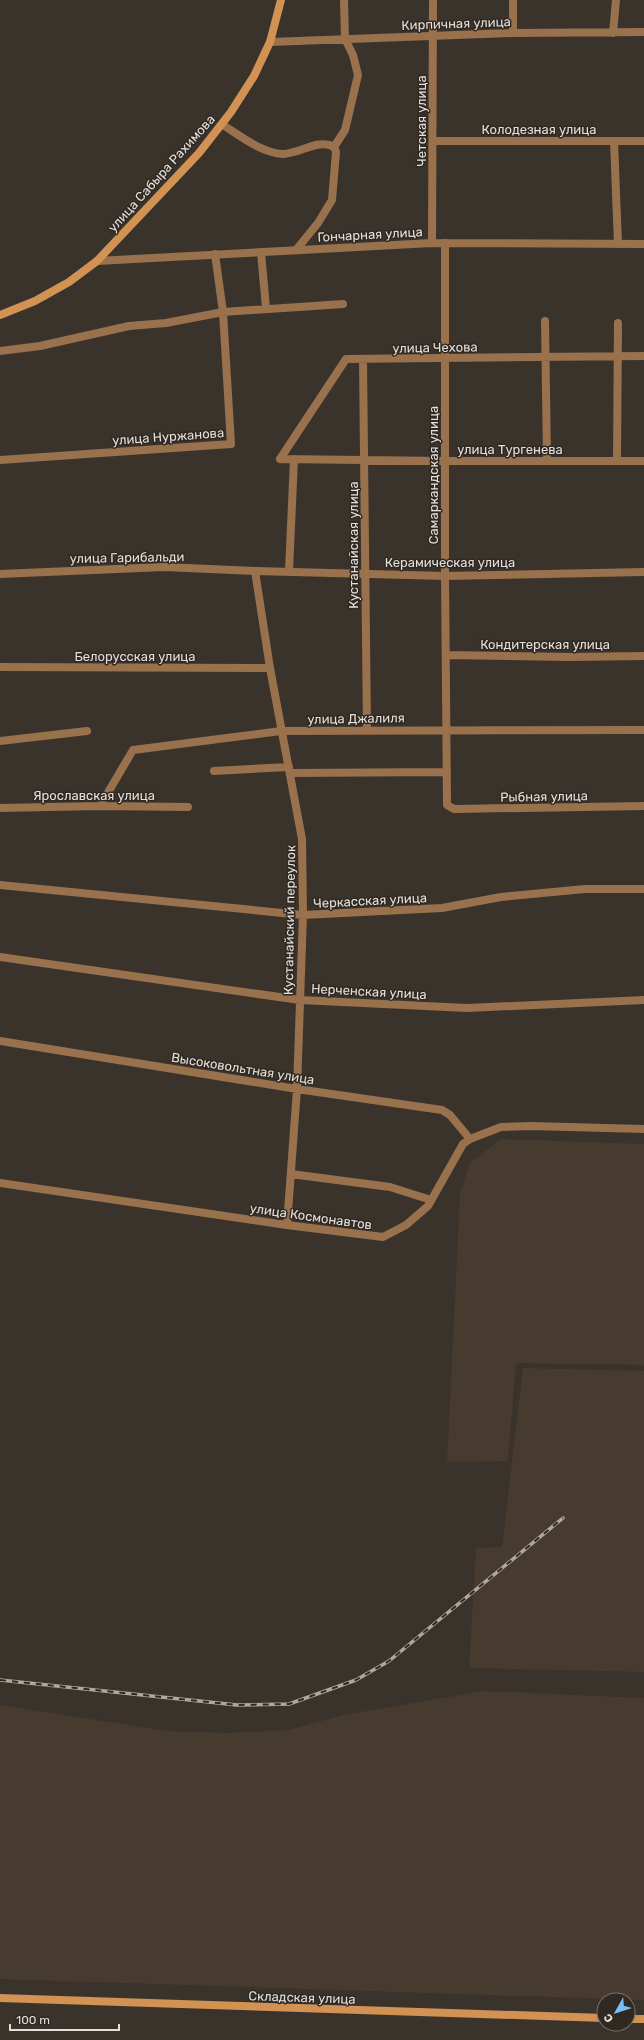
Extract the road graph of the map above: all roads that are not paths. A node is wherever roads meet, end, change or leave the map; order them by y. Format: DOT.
graph roads {
  1 [pos="280,0"];
  2 [pos="344,0"];
  3 [pos="433,0"];
  4 [pos="514,0"];
  5 [pos="616,0"];
  6 [pos="644,32"];
  7 [pos="513,33"];
  8 [pos="613,33"];
  9 [pos="433,35"];
  10 [pos="345,39"];
  11 [pos="270,42"];
  12 [pos="222,125"];
  13 [pos="433,141"];
  14 [pos="614,141"];
  15 [pos="644,141"];
  16 [pos="334,147"];
  17 [pos="445,242"];
  18 [pos="432,243"];
  19 [pos="618,244"];
  20 [pos="644,244"];
  21 [pos="296,250"];
  22 [pos="261,252"];
  23 [pos="215,254"];
  24 [pos="97,261"];
  25 [pos="343,304"];
  26 [pos="266,308"];
  27 [pos="223,312"];
  28 [pos="0,315"];
  29 [pos="545,321"];
  30 [pos="618,323"];
  31 [pos="0,352"];
  32 [pos="619,356"];
  33 [pos="644,356"];
  34 [pos="546,357"];
  35 [pos="444,358"];
  36 [pos="363,360"];
  37 [pos="280,459"];
  38 [pos="294,459"];
  39 [pos="0,460"];
  40 [pos="365,460"];
  41 [pos="547,461"];
  42 [pos="617,461"];
  43 [pos="644,461"];
  44 [pos="445,462"];
  45 [pos="256,571"];
  46 [pos="289,571"];
  47 [pos="644,572"];
  48 [pos="0,574"];
  49 [pos="364,574"];
  50 [pos="445,576"];
  51 [pos="446,655"];
  52 [pos="644,656"];
  53 [pos="0,667"];
  54 [pos="270,668"];
  55 [pos="446,729"];
  56 [pos="367,730"];
  57 [pos="644,730"];
  58 [pos="86,731"];
  59 [pos="281,731"];
  60 [pos="0,741"];
  61 [pos="290,770"];
  62 [pos="214,771"];
  63 [pos="447,772"];
  64 [pos="447,804"];
  65 [pos="100,806"];
  66 [pos="644,806"];
  67 [pos="188,807"];
  68 [pos="0,808"];
  69 [pos="0,885"];
  70 [pos="644,888"];
  71 [pos="303,915"];
  72 [pos="0,957"];
  73 [pos="300,1000"];
  74 [pos="644,1000"];
  75 [pos="0,1041"];
  76 [pos="297,1089"];
  77 [pos="644,1129"];
  78 [pos="470,1139"];
  79 [pos="291,1174"];
  80 [pos="0,1183"];
  81 [pos="431,1200"];
  82 [pos="287,1225"];
  83 [pos="0,1998"];
  84 [pos="596,2018"];
  1 -- 11 [label="main road, улица Сабыра Рахимова"];
  2 -- 10 [label="street"];
  3 -- 9 [label="street, Четская улица"];
  4 -- 7 [label="street"];
  5 -- 8 [label="street"];
  6 -- 8 [label="street, Кирпичная улица"];
  7 -- 8 [label="street, Кирпичная улица"];
  7 -- 9 [label="street, Кирпичная улица"];
  9 -- 10 [label="street, Кирпичная улица"];
  9 -- 13 [label="street, Четская улица"];
  10 -- 11 [label="street, Кирпичная улица"];
  10 -- 16 [label="street"];
  11 -- 12 [label="main road, улица Сабыра Рахимова"];
  12 -- 16 [label="street"];
  12 -- 24 [label="main road, улица Сабыра Рахимова"];
  13 -- 14 [label="street, Колодезная улица"];
  13 -- 18 [label="street, Четская улица"];
  14 -- 15 [label="street, Колодезная улица"];
  14 -- 19 [label="street"];
  16 -- 21 [label="street"];
  17 -- 18 [label="street, Гончарная улица"];
  17 -- 19 [label="street, Гончарная улица"];
  17 -- 35 [label="street, Самаркандская улица"];
  18 -- 21 [label="street, Гончарная улица"];
  19 -- 20 [label="street, Гончарная улица"];
  21 -- 22 [label="street, Гончарная улица"];
  22 -- 23 [label="street, Гончарная улица"];
  22 -- 26 [label="street"];
  23 -- 24 [label="street, Гончарная улица"];
  23 -- 27 [label="street, улица Нуржанова"];
  24 -- 28 [label="main road, улица Сабыра Рахимова"];
  25 -- 26 [label="street"];
  26 -- 27 [label="street"];
  27 -- 31 [label="street"];
  27 -- 39 [label="street, улица Нуржанова"];
  29 -- 34 [label="street"];
  30 -- 32 [label="street"];
  32 -- 33 [label="street, улица Чехова"];
  32 -- 34 [label="street, улица Чехова"];
  32 -- 42 [label="street"];
  34 -- 35 [label="street, улица Чехова"];
  34 -- 41 [label="street"];
  35 -- 36 [label="street, улица Чехова"];
  35 -- 44 [label="street, Самаркандская улица"];
  36 -- 37 [label="street, улица Чехова"];
  36 -- 40 [label="street, Кустанайская улица"];
  37 -- 38 [label="street, улица Тургенева"];
  38 -- 40 [label="street, улица Тургенева"];
  38 -- 46 [label="street"];
  40 -- 44 [label="street, улица Тургенева"];
  40 -- 49 [label="street, Кустанайская улица"];
  41 -- 42 [label="street, улица Тургенева"];
  41 -- 44 [label="street, улица Тургенева"];
  42 -- 43 [label="street, улица Тургенева"];
  44 -- 50 [label="street, Самаркандская улица"];
  45 -- 46 [label="street, Керамическая улица"];
  45 -- 48 [label="street, улица Гарибальди"];
  45 -- 54 [label="street, Кустанайский переулок"];
  46 -- 49 [label="street, Керамическая улица"];
  47 -- 50 [label="street, Керамическая улица"];
  49 -- 50 [label="street, Керамическая улица"];
  49 -- 56 [label="street, Кустанайская улица"];
  50 -- 51 [label="street, Самаркандская улица"];
  51 -- 52 [label="street, Кондитерская улица"];
  51 -- 55 [label="street, Самаркандская улица"];
  53 -- 54 [label="street, Белорусская улица"];
  54 -- 59 [label="street, Кустанайский переулок"];
  55 -- 56 [label="street, улица Джалиля"];
  55 -- 57 [label="street, улица Джалиля"];
  55 -- 63 [label="street, Самаркандская улица"];
  56 -- 59 [label="street, улица Джалиля"];
  58 -- 60 [label="street"];
  59 -- 61 [label="street, Кустанайский переулок"];
  59 -- 65 [label="street, улица Джалиля"];
  61 -- 62 [label="street"];
  61 -- 63 [label="street"];
  61 -- 71 [label="street, Кустанайский переулок"];
  63 -- 64 [label="street, Самаркандская улица"];
  64 -- 66 [label="street, Рыбная улица"];
  65 -- 67 [label="street, Ярославская улица"];
  65 -- 68 [label="street, Ярославская улица"];
  69 -- 71 [label="street, Черкасская улица"];
  70 -- 71 [label="street, Черкасская улица"];
  71 -- 73 [label="street, Кустанайский переулок"];
  72 -- 73 [label="street, Нерченская улица"];
  73 -- 74 [label="street, Нерченская улица"];
  73 -- 76 [label="street, Кустанайский переулок"];
  75 -- 76 [label="street, Высоковольтная улица"];
  76 -- 78 [label="street, Высоковольтная улица"];
  76 -- 79 [label="street, Кустанайский переулок"];
  77 -- 78 [label="street, улица Космонавтов"];
  78 -- 81 [label="street, улица Космонавтов"];
  79 -- 81 [label="street"];
  79 -- 82 [label="street, Кустанайский переулок"];
  80 -- 82 [label="street, улица Космонавтов"];
  81 -- 82 [label="street, улица Космонавтов"];
  83 -- 84 [label="main road, Складская улица"];
}
